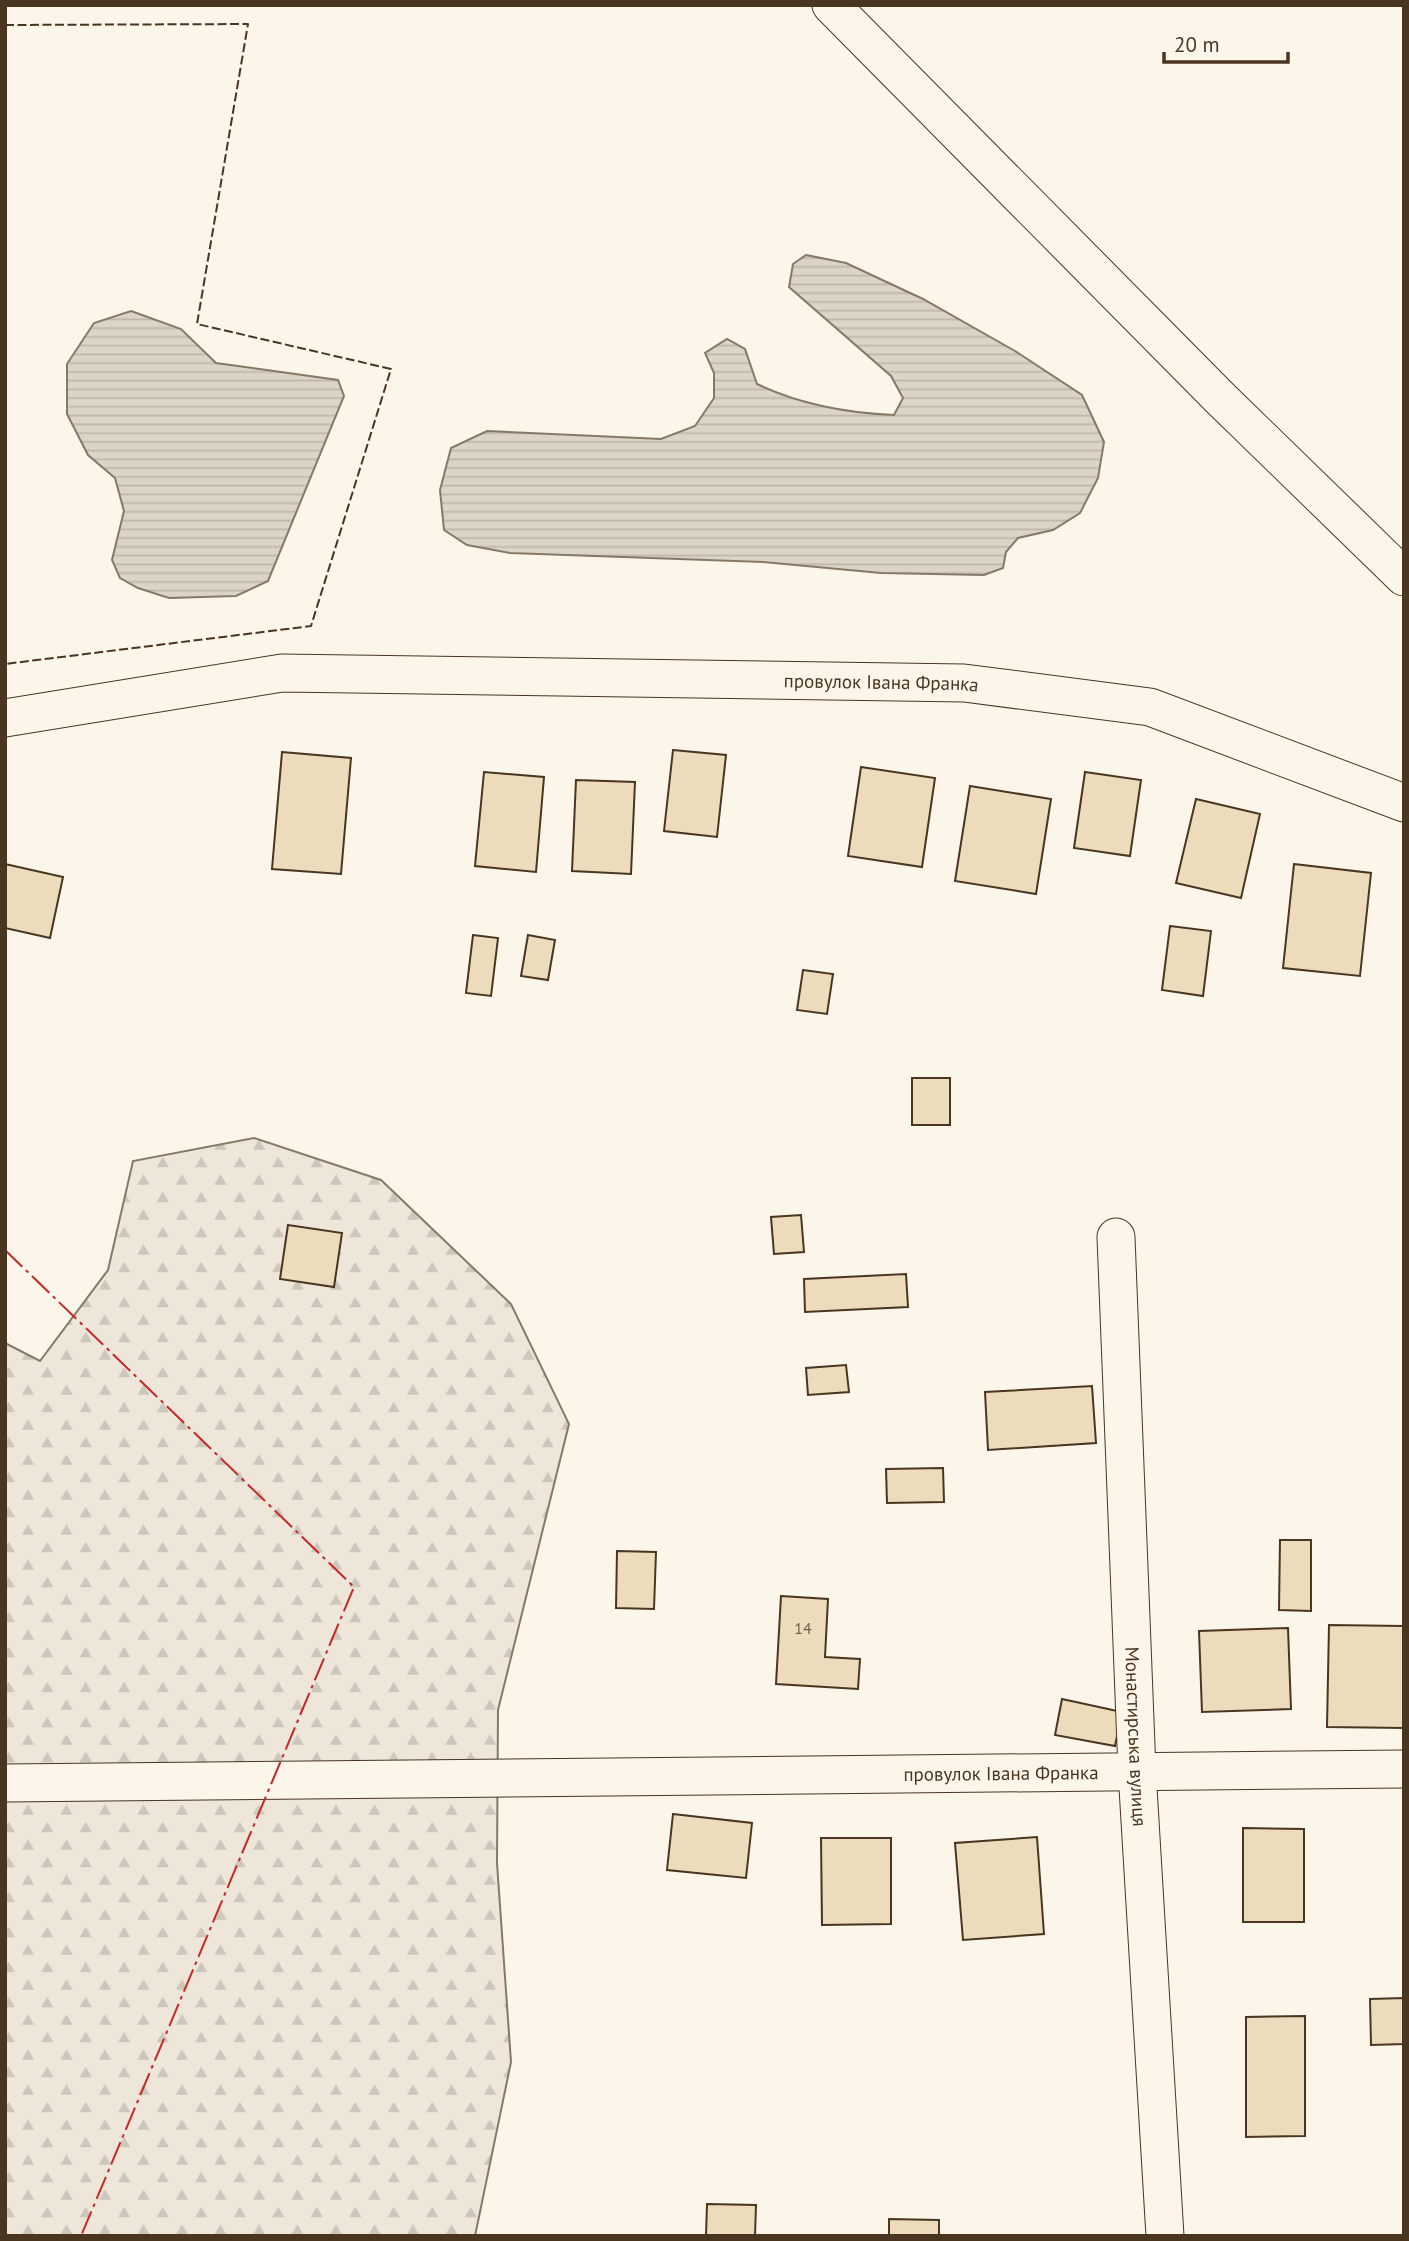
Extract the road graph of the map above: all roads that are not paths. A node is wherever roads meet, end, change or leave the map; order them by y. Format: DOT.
graph roads {
  1 [pos="831,5"];
  2 [pos="1404,577"];
  3 [pos="5,718"];
  4 [pos="1404,803"];
  5 [pos="1116,1237"];
  6 [pos="1404,1769"];
  7 [pos="1137,1771"];
  8 [pos="5,1783"];
  9 [pos="1165,2236"];
  1 -- 2 [label="street"];
  3 -- 4 [label="street, провулок Івана Франка"];
  5 -- 7 [label="street, Монастирська вулиця"];
  6 -- 7 [label="street, провулок Івана Франка"];
  7 -- 8 [label="street, провулок Івана Франка"];
  7 -- 9 [label="street, Монастирська вулиця"];
}
